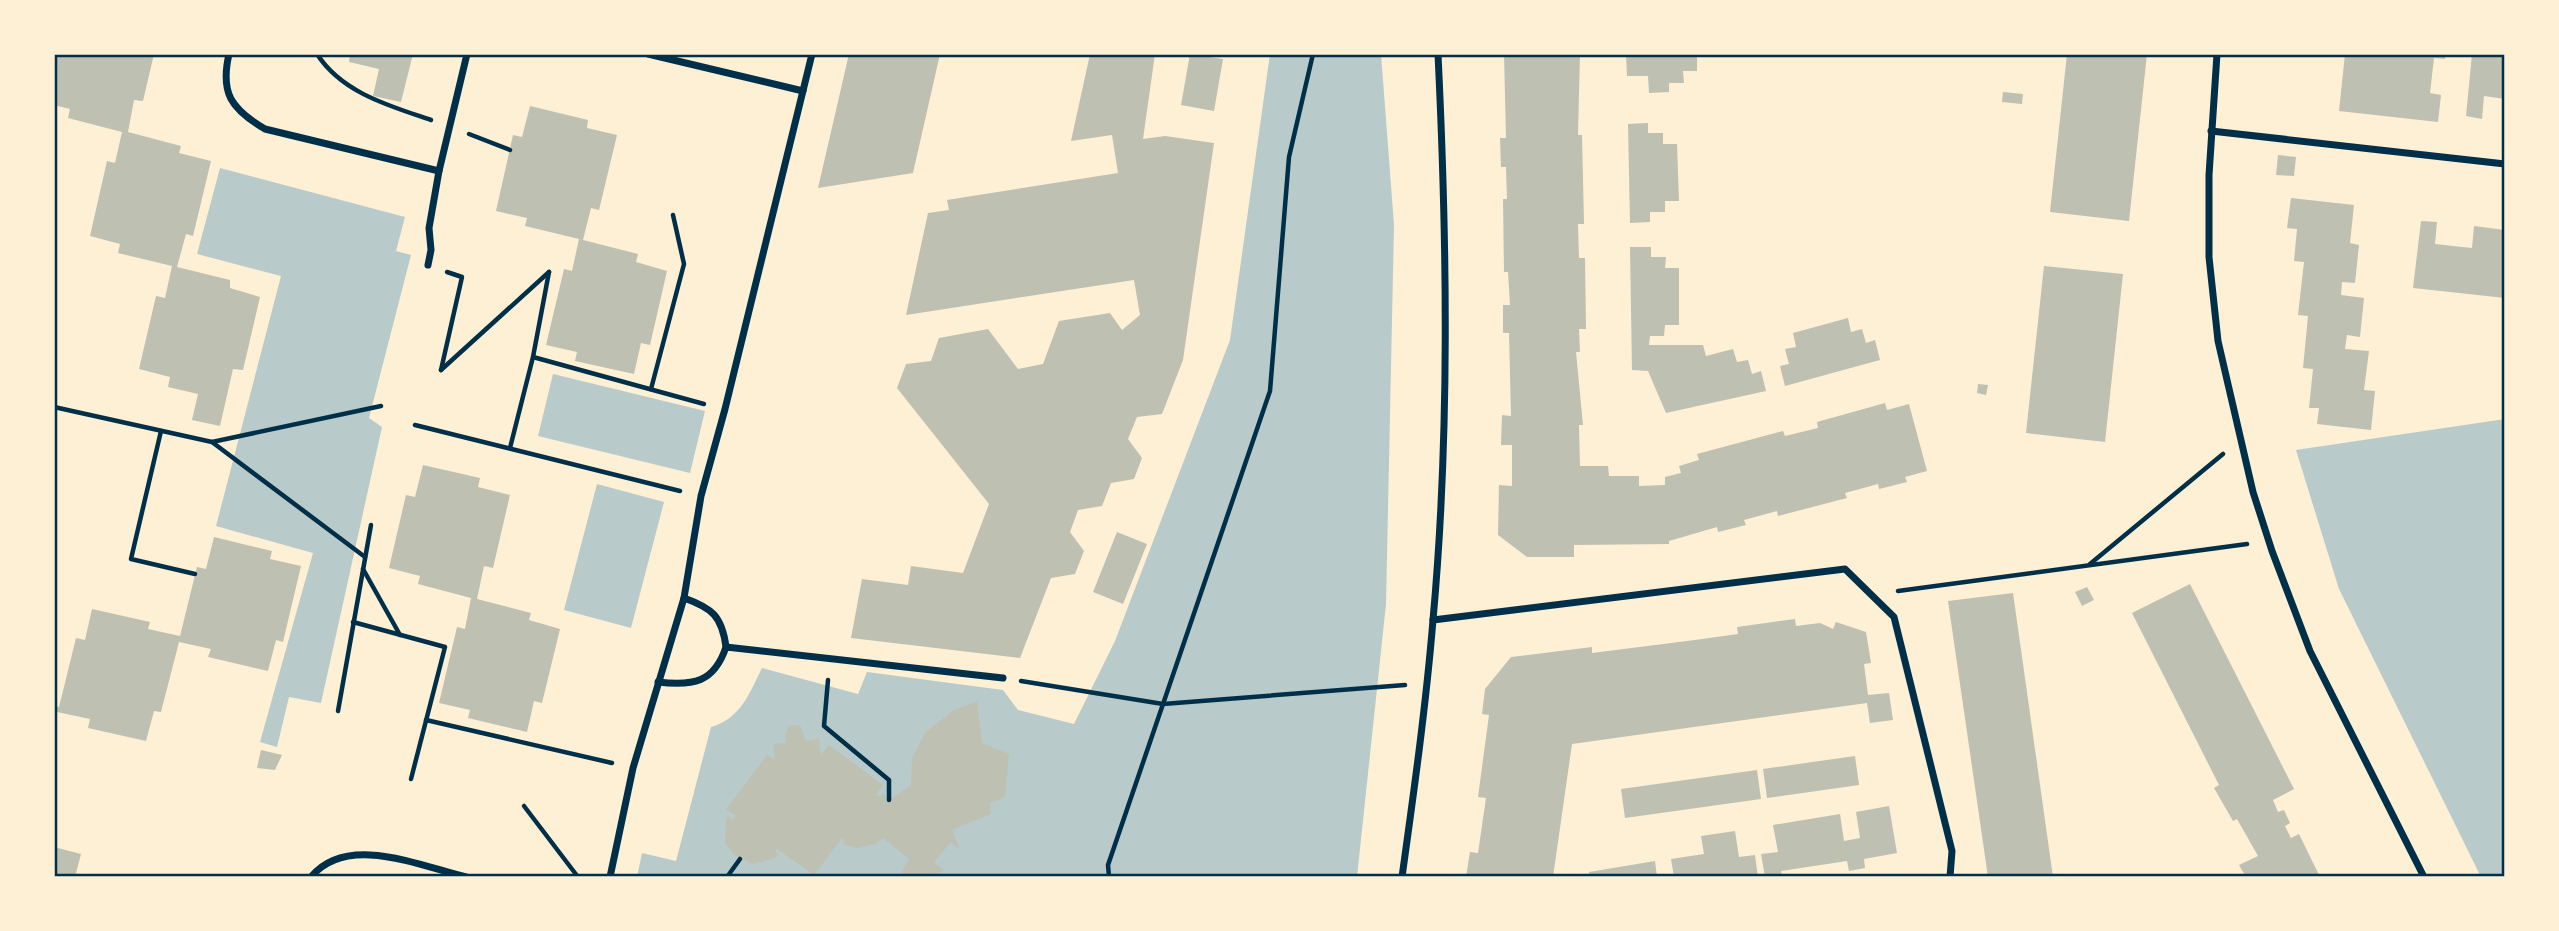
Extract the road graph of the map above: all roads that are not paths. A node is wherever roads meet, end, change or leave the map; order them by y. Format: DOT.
graph roads {
  1 [pos="229,54"];
  2 [pos="467,54"];
  3 [pos="648,54"];
  4 [pos="811,54"];
  5 [pos="1438,54"];
  6 [pos="2217,54"];
  7 [pos="803,91"];
  8 [pos="2211,131"];
  9 [pos="2505,164"];
  10 [pos="439,171"];
  11 [pos="428,265"];
  12 [pos="684,598"];
  13 [pos="1433,620"];
  14 [pos="726,647"];
  15 [pos="1003,678"];
  16 [pos="658,682"];
  17 [pos="311,877"];
  18 [pos="466,877"];
  19 [pos="610,877"];
  20 [pos="1402,877"];
  21 [pos="1950,877"];
  22 [pos="2424,877"];
  1 -- 10 [label="street"];
  2 -- 10 [label="street"];
  3 -- 7 [label="street"];
  4 -- 7 [label="street"];
  5 -- 13 [label="street"];
  6 -- 8 [label="street"];
  7 -- 12 [label="street"];
  8 -- 9 [label="street"];
  8 -- 22 [label="street"];
  10 -- 11 [label="street"];
  12 -- 14 [label="street"];
  12 -- 16 [label="street"];
  13 -- 20 [label="street"];
  13 -- 21 [label="street"];
  14 -- 15 [label="street"];
  14 -- 16 [label="street"];
  16 -- 19 [label="street"];
  17 -- 18 [label="street"];
}
